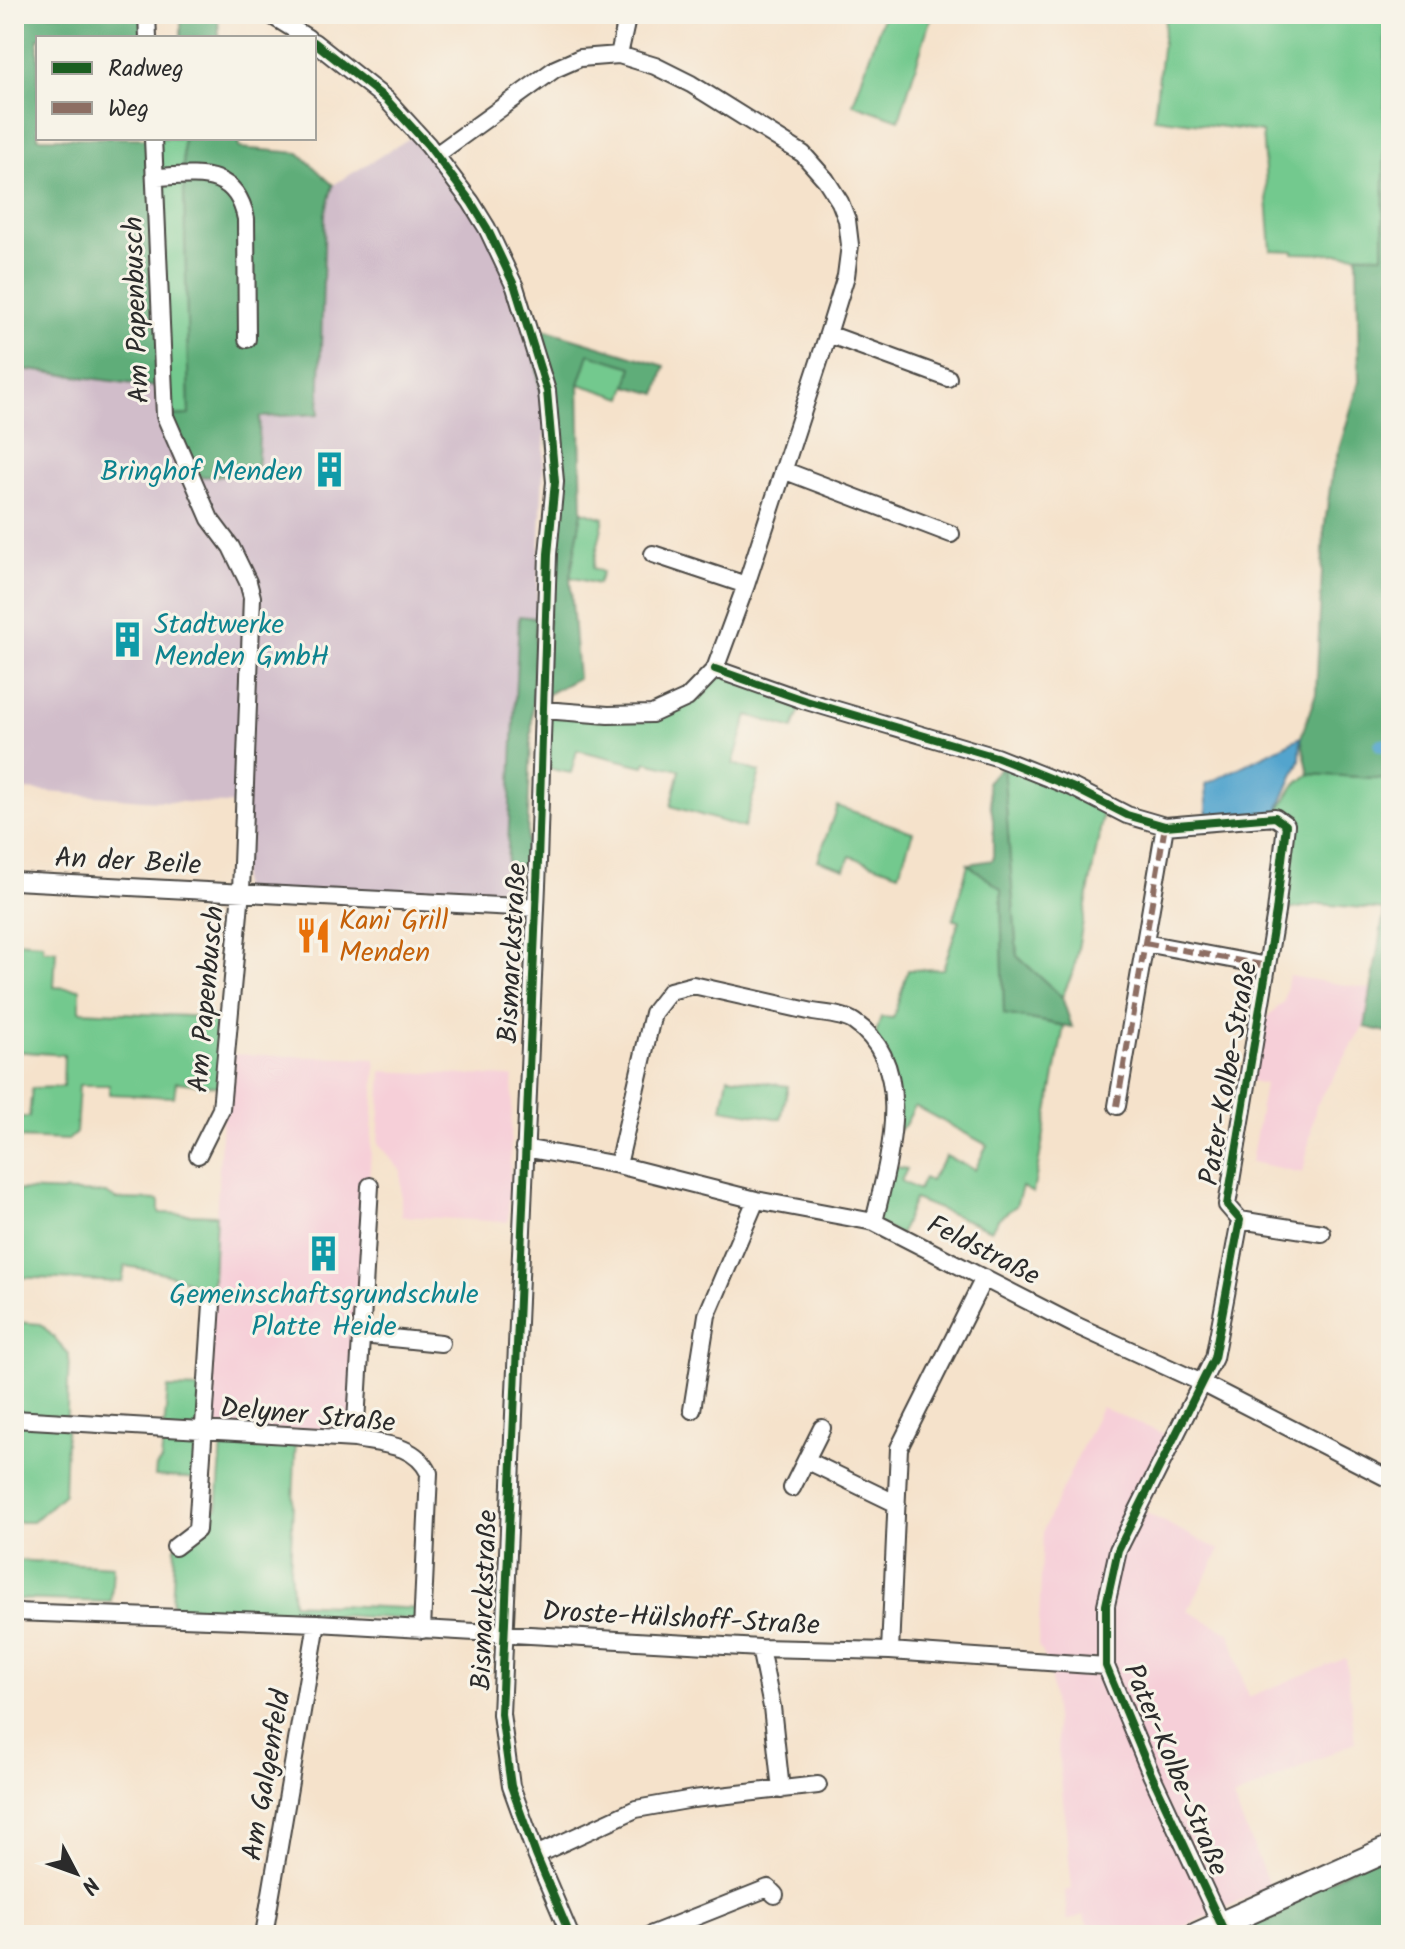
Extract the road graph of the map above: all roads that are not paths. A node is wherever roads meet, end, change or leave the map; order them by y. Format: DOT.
graph roads {
  1 [pos="147,14"];
  2 [pos="269,14"];
  3 [pos="628,14"];
  4 [pos="148,36"];
  5 [pos="305,36"];
  6 [pos="316,44"];
  7 [pos="619,55"];
  8 [pos="153,140"];
  9 [pos="436,155"];
  10 [pos="155,177"];
  11 [pos="828,334"];
  12 [pos="247,339"];
  13 [pos="948,378"];
  14 [pos="783,470"];
  15 [pos="951,534"];
  16 [pos="653,554"];
  17 [pos="746,585"];
  18 [pos="715,669"];
  19 [pos="544,710"];
  20 [pos="1165,826"];
  21 [pos="14,881"];
  22 [pos="241,891"];
  23 [pos="536,908"];
  24 [pos="1145,943"];
  25 [pos="1267,966"];
  26 [pos="1117,1106"];
  27 [pos="524,1148"];
  28 [pos="198,1155"];
  29 [pos="618,1165"];
  30 [pos="370,1186"];
  31 [pos="756,1200"];
  32 [pos="1240,1220"];
  33 [pos="874,1222"];
  34 [pos="1322,1233"];
  35 [pos="984,1278"];
  36 [pos="212,1304"];
  37 [pos="362,1335"];
  38 [pos="441,1343"];
  39 [pos="1202,1383"];
  40 [pos="692,1410"];
  41 [pos="14,1419"];
  42 [pos="822,1428"];
  43 [pos="203,1430"];
  44 [pos="355,1439"];
  45 [pos="806,1460"];
  46 [pos="1391,1480"];
  47 [pos="792,1488"];
  48 [pos="897,1504"];
  49 [pos="175,1547"];
  50 [pos="14,1612"];
  51 [pos="317,1623"];
  52 [pos="422,1630"];
  53 [pos="503,1635"];
  54 [pos="760,1648"];
  55 [pos="890,1651"];
  56 [pos="1106,1666"];
  57 [pos="818,1785"];
  58 [pos="781,1790"];
  59 [pos="1391,1848"];
  60 [pos="536,1855"];
  61 [pos="775,1895"];
  62 [pos="1224,1929"];
  63 [pos="264,1935"];
  64 [pos="570,1935"];
  65 [pos="650,1935"];
  66 [pos="1197,1935"];
  1 -- 4 [label="street"];
  2 -- 5 [label="street"];
  3 -- 7 [label="street"];
  6 -- 9 [label="street, Bismarckstraße"];
  7 -- 9 [label="street"];
  7 -- 11 [label="street"];
  8 -- 10 [label="street, Am Papenbusch"];
  9 -- 19 [label="street, Bismarckstraße"];
  10 -- 12 [label="street"];
  10 -- 22 [label="street, Am Papenbusch"];
  11 -- 13 [label="street"];
  11 -- 14 [label="street"];
  14 -- 15 [label="street"];
  14 -- 17 [label="street"];
  16 -- 17 [label="street"];
  17 -- 18 [label="street"];
  18 -- 19 [label="street"];
  18 -- 20 [label="street, Pater-Kolbe-Straße"];
  19 -- 23 [label="street, Bismarckstraße"];
  20 -- 24 [label="street"];
  20 -- 25 [label="street, Pater-Kolbe-Straße"];
  21 -- 22 [label="street, An der Beile"];
  22 -- 23 [label="street, Am Papenbusch"];
  22 -- 28 [label="street, Am Papenbusch"];
  23 -- 27 [label="street, Bismarckstraße"];
  24 -- 25 [label="street"];
  24 -- 26 [label="street"];
  25 -- 32 [label="street, Pater-Kolbe-Straße"];
  27 -- 29 [label="street, Feldstraße"];
  27 -- 53 [label="street, Bismarckstraße"];
  29 -- 31 [label="street, Feldstraße"];
  29 -- 33 [label="street"];
  30 -- 37 [label="street"];
  31 -- 33 [label="street, Feldstraße"];
  31 -- 40 [label="street"];
  32 -- 34 [label="street, Pater-Kolbe-Straße"];
  32 -- 39 [label="street, Pater-Kolbe-Straße"];
  33 -- 35 [label="street, Feldstraße"];
  35 -- 39 [label="street, Feldstraße"];
  35 -- 48 [label="street"];
  36 -- 43 [label="street"];
  37 -- 38 [label="street"];
  37 -- 44 [label="street"];
  39 -- 46 [label="street, Feldstraße"];
  39 -- 56 [label="street, Pater-Kolbe-Straße"];
  41 -- 43 [label="street, Delyner Straße"];
  42 -- 45 [label="street"];
  43 -- 44 [label="street, Delyner Straße"];
  43 -- 49 [label="street"];
  44 -- 52 [label="street, Delyner Straße"];
  45 -- 47 [label="street"];
  45 -- 48 [label="street"];
  48 -- 55 [label="street"];
  50 -- 51 [label="street, Droste-Hülshoff-Straße"];
  51 -- 52 [label="street, Droste-Hülshoff-Straße"];
  51 -- 63 [label="street, Am Galgenfeld"];
  52 -- 53 [label="street, Droste-Hülshoff-Straße"];
  53 -- 54 [label="street, Droste-Hülshoff-Straße"];
  53 -- 60 [label="street, Bismarckstraße"];
  54 -- 55 [label="street, Droste-Hülshoff-Straße"];
  54 -- 58 [label="street"];
  55 -- 56 [label="street, Droste-Hülshoff-Straße"];
  56 -- 62 [label="street, Pater-Kolbe-Straße"];
  57 -- 58 [label="street"];
  58 -- 60 [label="street"];
  59 -- 62 [label="main road"];
  60 -- 64 [label="street, Bismarckstraße"];
  61 -- 65 [label="street"];
  62 -- 66 [label="main road"];
}
